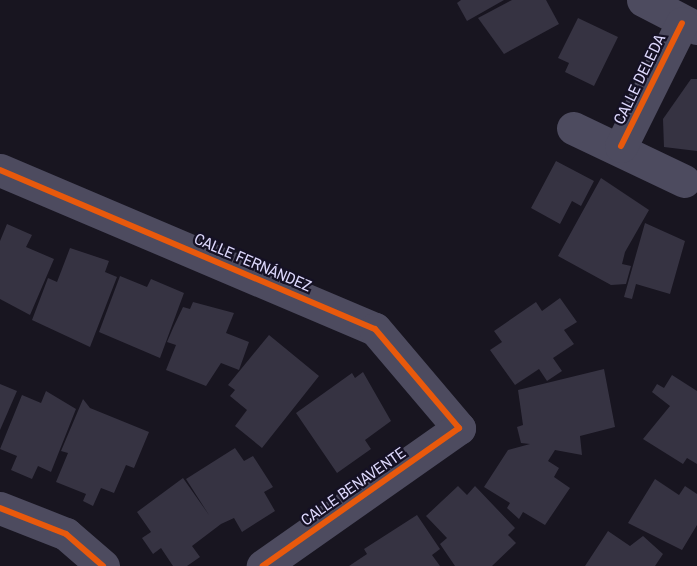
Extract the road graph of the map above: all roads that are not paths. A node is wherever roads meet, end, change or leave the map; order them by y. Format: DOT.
graph roads {
  1 [pos="643,0"];
  2 [pos="690,25"];
  3 [pos="573,128"];
  4 [pos="621,146"];
  5 [pos="0,170"];
  6 [pos="684,181"];
  7 [pos="459,428"];
  8 [pos="0,508"];
  9 [pos="102,566"];
  10 [pos="263,566"];
  1 -- 2 [label="street"];
  2 -- 4 [label="street, CALLE DELEDA"];
  3 -- 4 [label="street"];
  4 -- 6 [label="street"];
  5 -- 7 [label="street, CALLE FERNÁNDEZ"];
  7 -- 10 [label="street, CALLE BENAVENTE"];
  8 -- 9 [label="street"];
}
